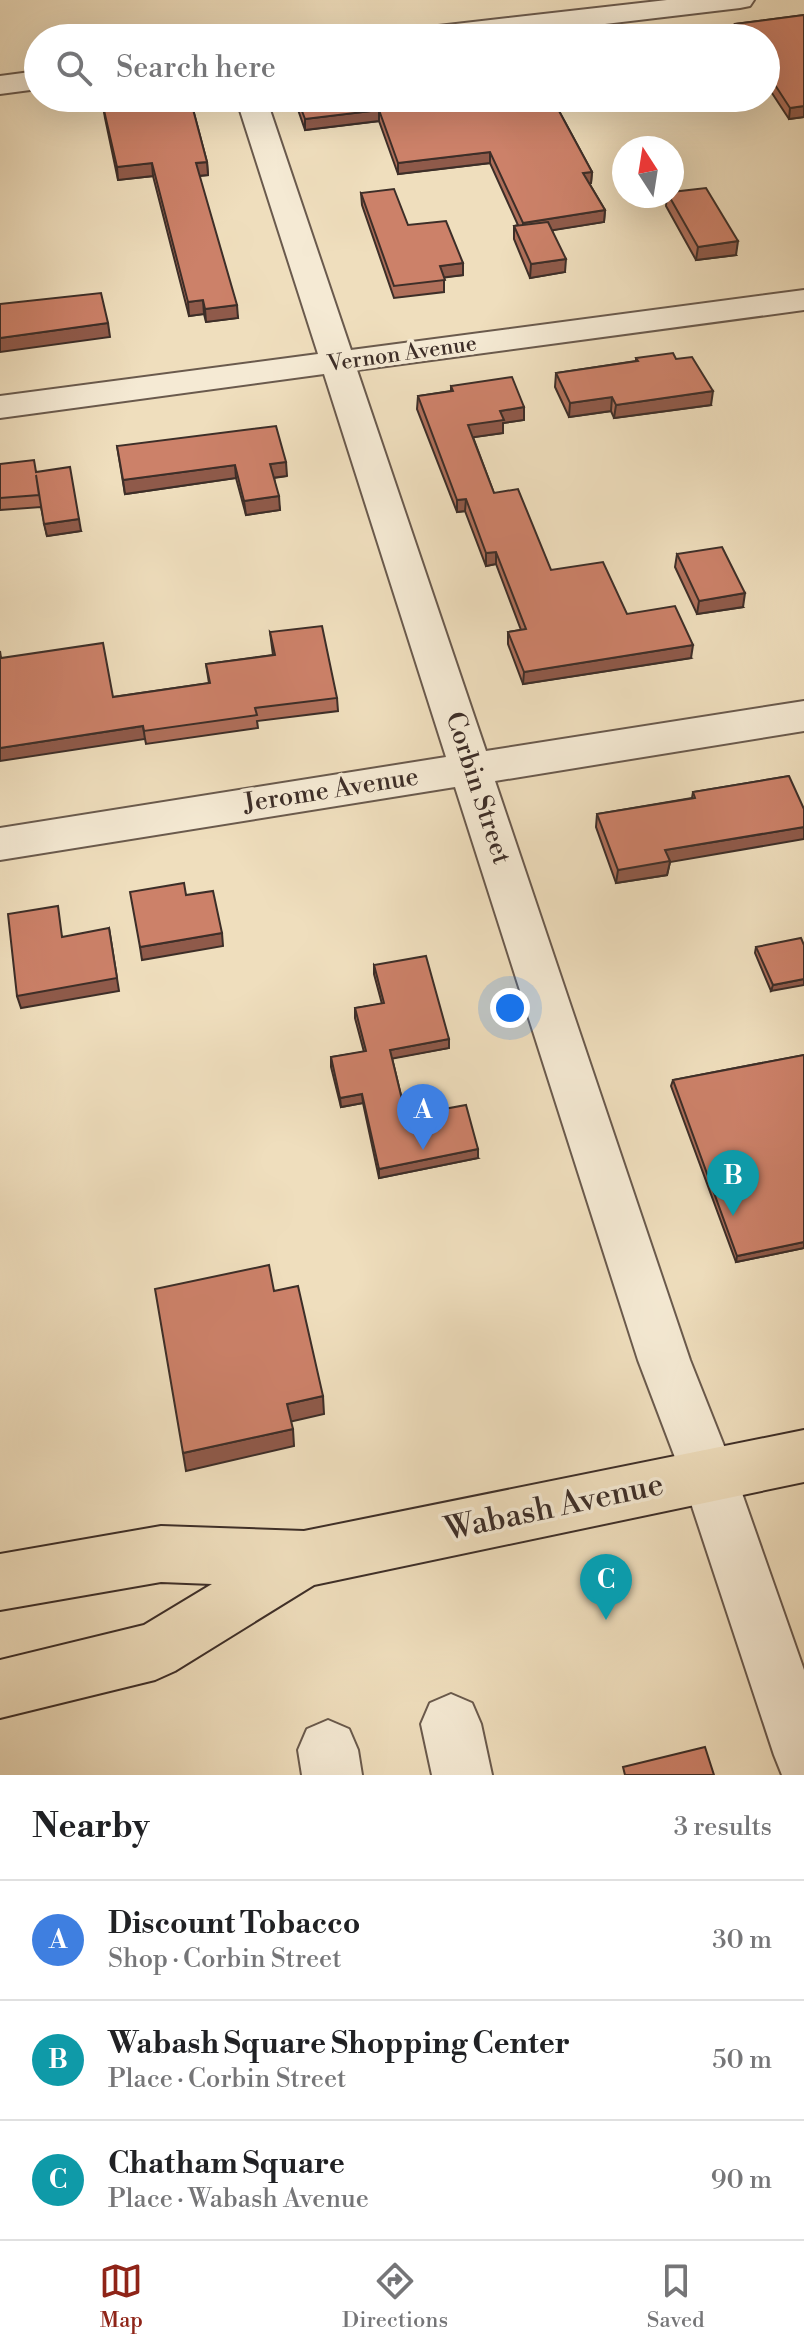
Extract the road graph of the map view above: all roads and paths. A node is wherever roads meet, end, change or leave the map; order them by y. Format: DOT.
graph roads {
  1 [pos="740,0"];
  2 [pos="533,24"];
  3 [pos="24,82"];
  4 [pos="0,85"];
  5 [pos="256,112"];
  6 [pos="804,300"];
  7 [pos="339,363"];
  8 [pos="0,407"];
  9 [pos="804,716"];
  10 [pos="471,767"];
  11 [pos="0,844"];
  12 [pos="804,1456"];
  13 [pos="709,1476"];
  14 [pos="304,1559"];
  15 [pos="0,1582"];
  16 [pos="0,1689"];
  17 [pos="804,1755"];
  1 -- 2 [label="street"];
  3 -- 4 [label="street"];
  5 -- 7 [label="street, Corbin Street"];
  6 -- 7 [label="street, Vernon Avenue"];
  7 -- 8 [label="street, Vernon Avenue"];
  7 -- 10 [label="street, Corbin Street"];
  9 -- 10 [label="street, Jerome Avenue"];
  10 -- 11 [label="street, Jerome Avenue"];
  10 -- 13 [label="street, Corbin Street"];
  12 -- 13 [label="main road, Wabash Avenue"];
  13 -- 14 [label="main road, Wabash Avenue"];
  13 -- 17 [label="street, Corbin Street"];
  14 -- 15 [label="main road, Wabash Avenue"];
  14 -- 16 [label="main road, Wabash Avenue"];
}
